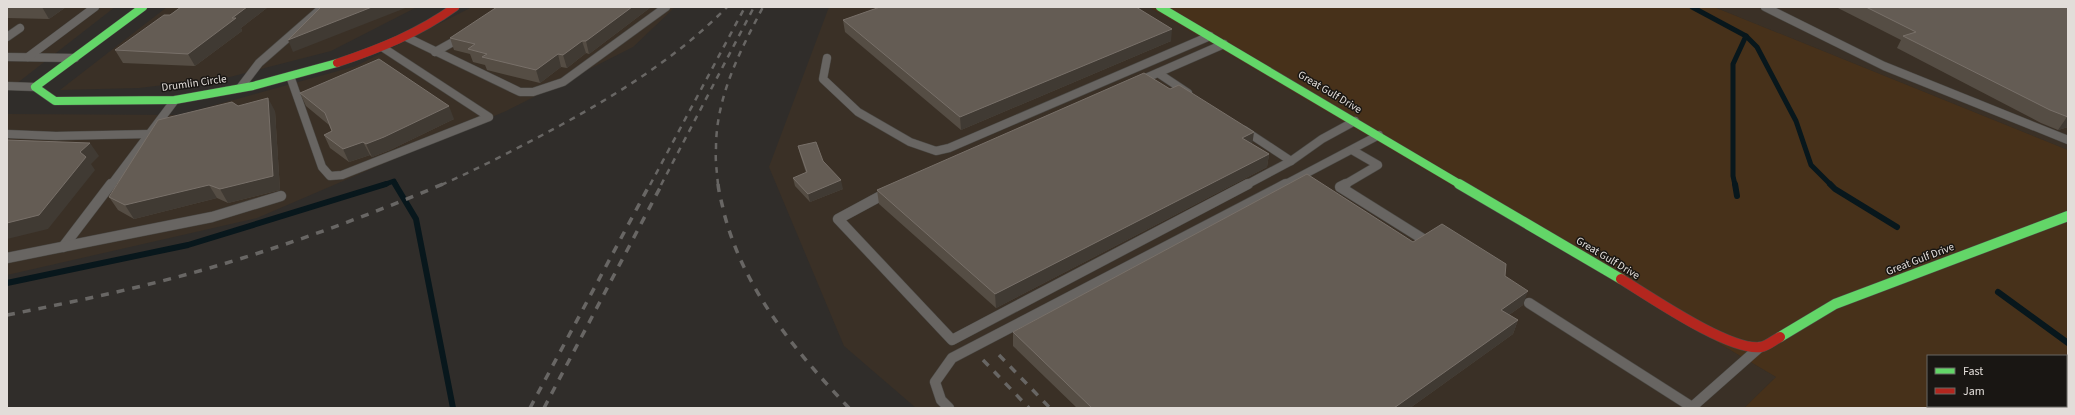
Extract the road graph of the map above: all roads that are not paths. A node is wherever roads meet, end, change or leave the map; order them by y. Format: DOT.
graph roads {
  1 [pos="94,7"];
  2 [pos="143,7"];
  3 [pos="322,7"];
  4 [pos="454,7"];
  5 [pos="666,7"];
  6 [pos="1160,7"];
  7 [pos="1765,7"];
  8 [pos="20,28"];
  9 [pos="472,31"];
  10 [pos="1210,36"];
  11 [pos="7,37"];
  12 [pos="406,37"];
  13 [pos="1224,44"];
  14 [pos="382,47"];
  15 [pos="435,52"];
  16 [pos="7,57"];
  17 [pos="28,57"];
  18 [pos="74,58"];
  19 [pos="827,58"];
  20 [pos="1158,73"];
  21 [pos="290,76"];
  22 [pos="1129,85"];
  23 [pos="7,86"];
  24 [pos="35,87"];
  25 [pos="240,88"];
  26 [pos="1198,99"];
  27 [pos="175,100"];
  28 [pos="1355,121"];
  29 [pos="1238,126"];
  30 [pos="7,134"];
  31 [pos="149,134"];
  32 [pos="1379,135"];
  33 [pos="2068,140"];
  34 [pos="1352,150"];
  35 [pos="1291,161"];
  36 [pos="899,187"];
  37 [pos="281,196"];
  38 [pos="2068,216"];
  39 [pos="1424,239"];
  40 [pos="63,247"];
  41 [pos="7,258"];
  42 [pos="1528,303"];
  43 [pos="1760,347"];
  44 [pos="1692,407"];
  45 [pos="949,408"];
  1 -- 17 [label="lane"];
  2 -- 18 [label="street"];
  3 -- 25 [label="lane"];
  4 -- 12 [label="street, Drumlin Circle"];
  5 -- 15 [label="lane"];
  6 -- 10 [label="street, Great Gulf Drive"];
  7 -- 33 [label="lane"];
  8 -- 11 [label="lane"];
  9 -- 15 [label="lane"];
  10 -- 13 [label="street, Great Gulf Drive"];
  10 -- 19 [label="lane"];
  12 -- 14 [label="street, Drumlin Circle"];
  12 -- 15 [label="lane"];
  13 -- 20 [label="lane"];
  13 -- 28 [label="street, Great Gulf Drive"];
  14 -- 21 [label="street, Drumlin Circle"];
  14 -- 21 [label="lane"];
  16 -- 17 [label="lane"];
  17 -- 18 [label="lane"];
  18 -- 24 [label="street"];
  20 -- 22 [label="lane"];
  20 -- 26 [label="lane"];
  21 -- 25 [label="street, Drumlin Circle"];
  23 -- 24 [label="lane"];
  24 -- 27 [label="street, Drumlin Circle"];
  25 -- 27 [label="street, Drumlin Circle"];
  27 -- 31 [label="lane"];
  28 -- 32 [label="street, Great Gulf Drive"];
  28 -- 35 [label="lane"];
  29 -- 35 [label="lane"];
  30 -- 31 [label="lane"];
  31 -- 40 [label="lane"];
  32 -- 34 [label="lane"];
  32 -- 43 [label="street, Great Gulf Drive"];
  34 -- 39 [label="lane"];
  34 -- 45 [label="lane"];
  35 -- 36 [label="lane"];
  37 -- 40 [label="lane"];
  38 -- 43 [label="street, Great Gulf Drive"];
  40 -- 41 [label="lane"];
  42 -- 44 [label="lane"];
  43 -- 44 [label="lane"];
}
